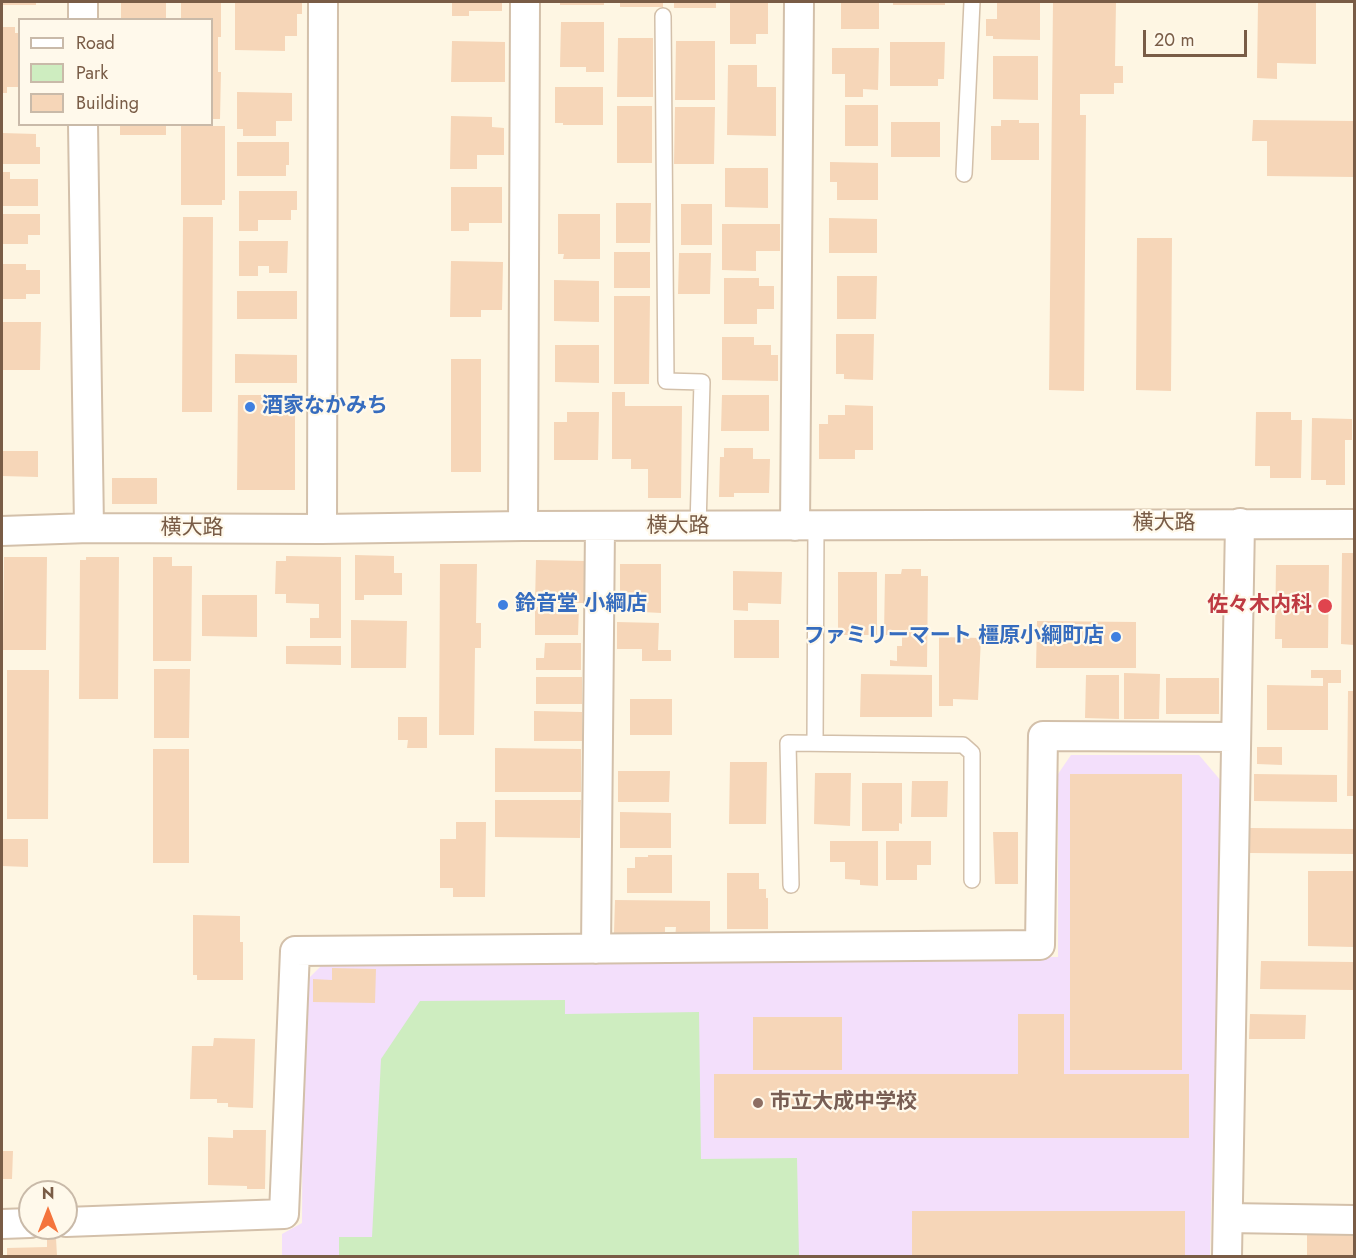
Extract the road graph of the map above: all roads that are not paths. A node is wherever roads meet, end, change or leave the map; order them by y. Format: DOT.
graph roads {
  1 [pos="83,2"];
  2 [pos="323,2"];
  3 [pos="525,2"];
  4 [pos="799,2"];
  5 [pos="972,2"];
  6 [pos="663,16"];
  7 [pos="83,18"];
  8 [pos="83,126"];
  9 [pos="964,174"];
  10 [pos="1240,523"];
  11 [pos="1354,524"];
  12 [pos="524,526"];
  13 [pos="806,526"];
  14 [pos="600,527"];
  15 [pos="698,527"];
  16 [pos="89,528"];
  17 [pos="322,529"];
  18 [pos="2,531"];
  19 [pos="1236,737"];
  20 [pos="815,743"];
  21 [pos="972,880"];
  22 [pos="791,885"];
  23 [pos="596,949"];
  24 [pos="1228,1218"];
  25 [pos="1354,1220"];
  26 [pos="78,1222"];
  27 [pos="18,1223"];
  28 [pos="2,1224"];
  29 [pos="1227,1257"];
  1 -- 7 [label="street"];
  2 -- 17 [label="street"];
  3 -- 12 [label="street"];
  4 -- 13 [label="street"];
  5 -- 9 [label="lane"];
  6 -- 15 [label="lane"];
  8 -- 16 [label="street"];
  10 -- 11 [label="street, 横大路"];
  10 -- 13 [label="street, 横大路"];
  10 -- 19 [label="street"];
  12 -- 14 [label="street, 横大路"];
  12 -- 17 [label="street, 横大路"];
  13 -- 15 [label="street, 横大路"];
  13 -- 20 [label="lane"];
  14 -- 15 [label="street, 横大路"];
  14 -- 23 [label="street"];
  16 -- 17 [label="street, 横大路"];
  16 -- 18 [label="street, 横大路"];
  19 -- 23 [label="street"];
  19 -- 24 [label="street"];
  20 -- 21 [label="lane"];
  20 -- 22 [label="lane"];
  23 -- 26 [label="street"];
  24 -- 25 [label="street"];
  24 -- 29 [label="street"];
  27 -- 28 [label="street"];
}
